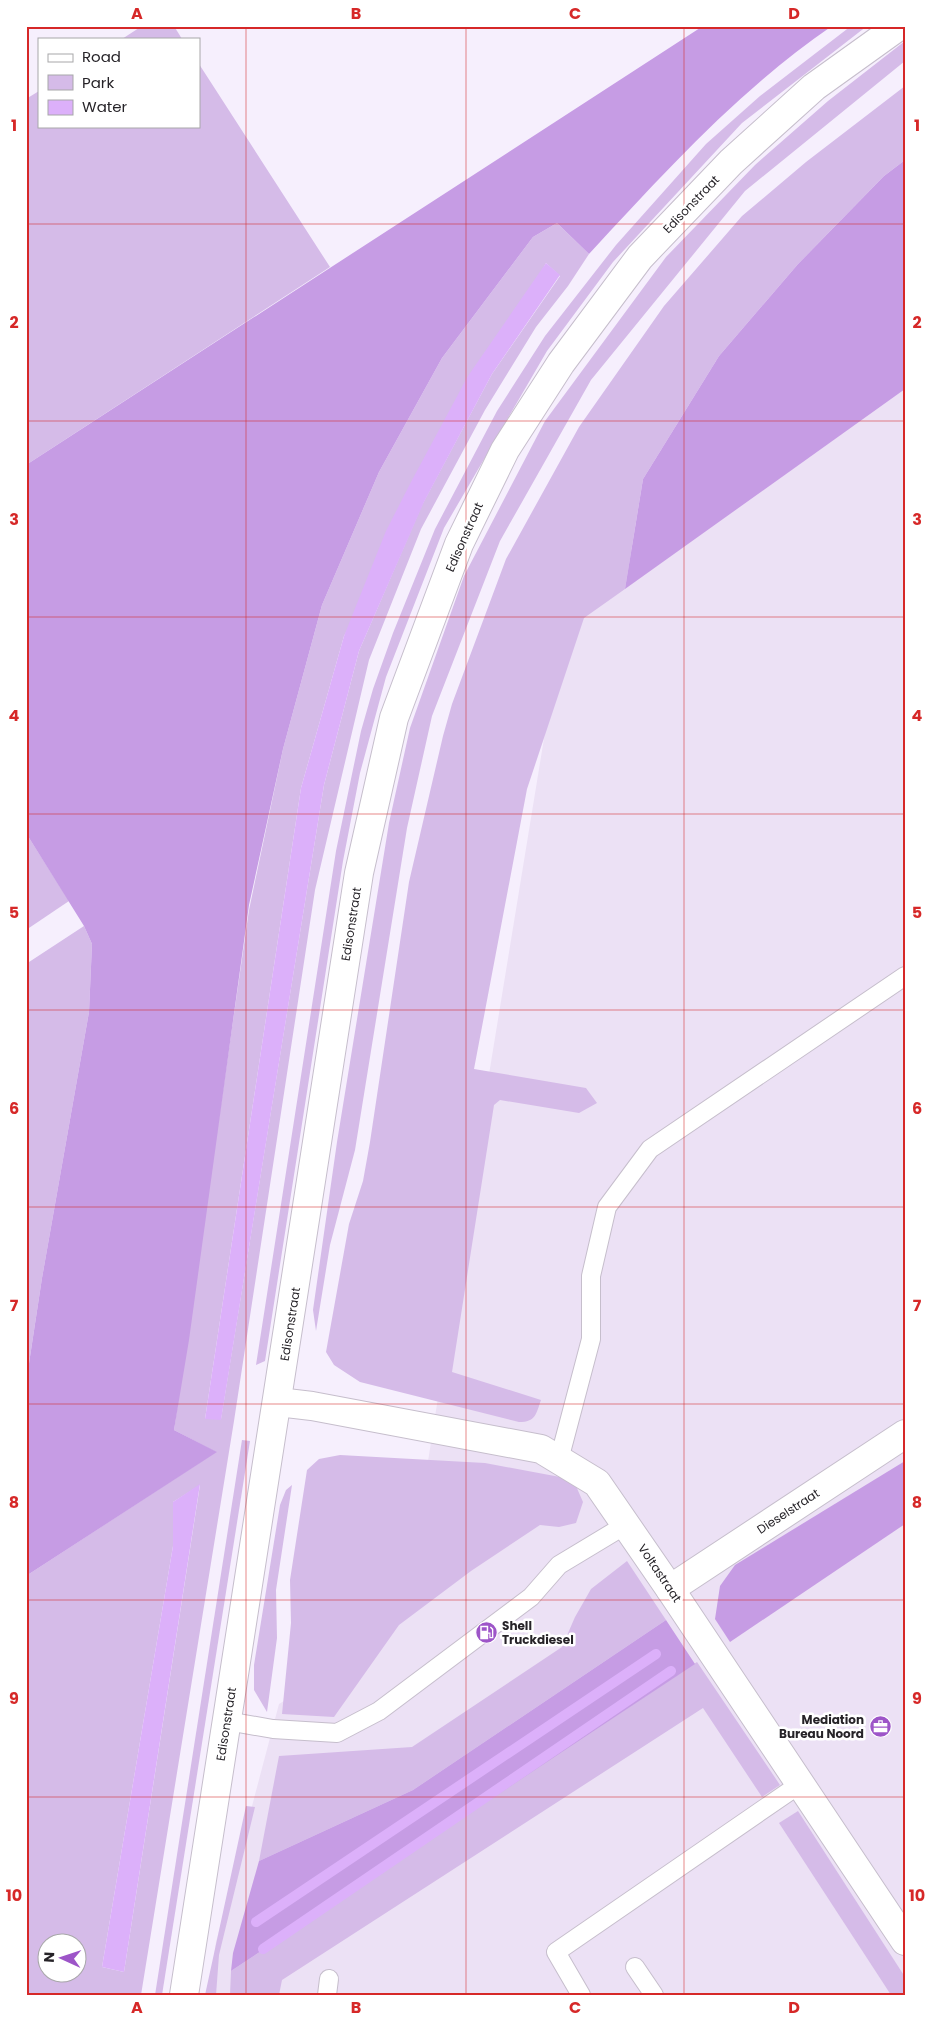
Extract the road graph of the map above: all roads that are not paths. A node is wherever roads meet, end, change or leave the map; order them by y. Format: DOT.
graph roads {
  1 [pos="898,26"];
  2 [pos="905,976"];
  3 [pos="278,1402"];
  4 [pos="905,1434"];
  5 [pos="559,1460"];
  6 [pos="627,1524"];
  7 [pos="670,1588"];
  8 [pos="227,1721"];
  9 [pos="800,1784"];
  10 [pos="897,1912"];
  11 [pos="905,1941"];
  12 [pos="635,1966"];
  13 [pos="184,1995"];
  14 [pos="581,1995"];
  15 [pos="654,1995"];
  1 -- 3 [label="main road, Edisonstraat"];
  2 -- 5 [label="lane"];
  3 -- 5 [label="main road, Voltastraat"];
  3 -- 8 [label="main road, Edisonstraat"];
  4 -- 7 [label="main road, Dieselstraat"];
  5 -- 6 [label="main road, Voltastraat"];
  6 -- 7 [label="main road, Voltastraat"];
  6 -- 8 [label="lane"];
  7 -- 9 [label="main road, Voltastraat"];
  8 -- 13 [label="main road, Edisonstraat"];
  9 -- 10 [label="main road, Voltastraat"];
  9 -- 14 [label="lane"];
  10 -- 11 [label="main road, Voltastraat"];
  12 -- 15 [label="lane"];
}
